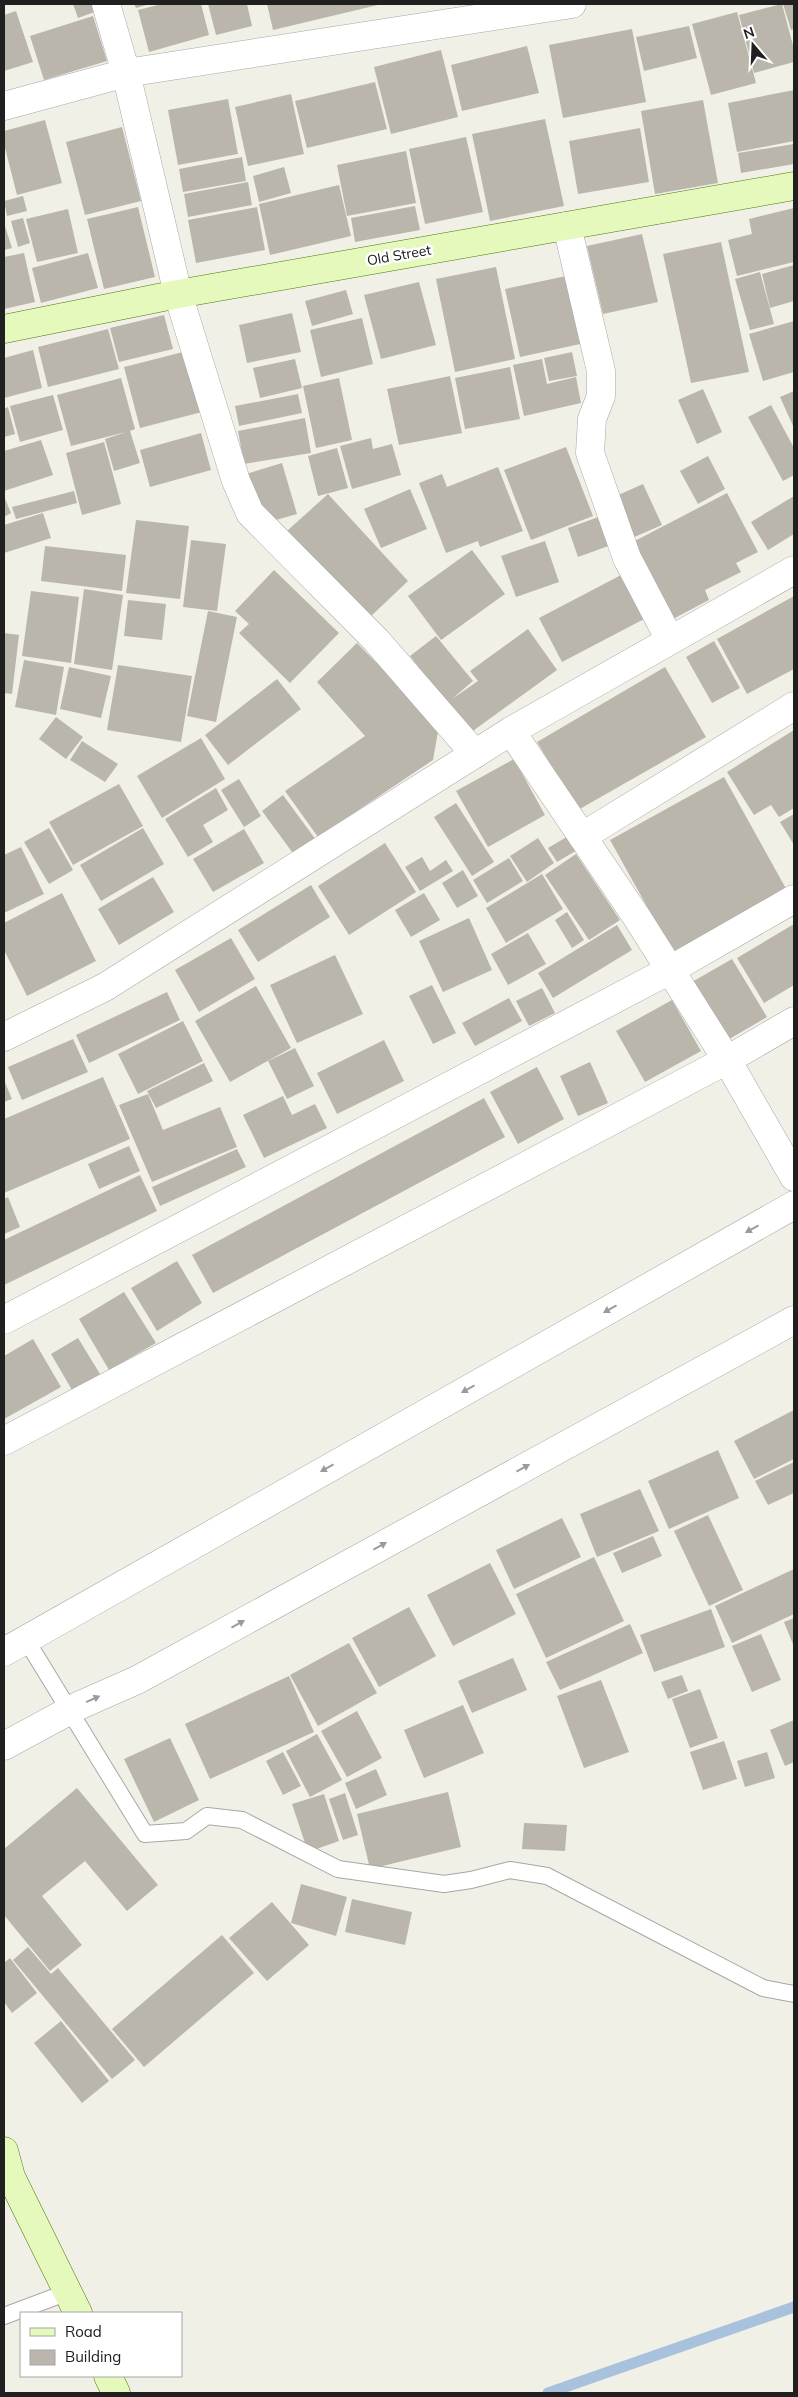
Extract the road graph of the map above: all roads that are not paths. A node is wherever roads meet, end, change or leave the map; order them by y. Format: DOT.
graph roads {
  1 [pos="106,4"];
  2 [pos="572,4"];
  3 [pos="126,73"];
  4 [pos="4,106"];
  5 [pos="794,186"];
  6 [pos="566,226"];
  7 [pos="178,294"];
  8 [pos="4,329"];
  9 [pos="794,570"];
  10 [pos="670,640"];
  11 [pos="794,706"];
  12 [pos="511,731"];
  13 [pos="475,754"];
  14 [pos="583,836"];
  15 [pos="794,899"];
  16 [pos="670,970"];
  17 [pos="794,1021"];
  18 [pos="4,1037"];
  19 [pos="727,1060"];
  20 [pos="794,1177"];
  21 [pos="794,1205"];
  22 [pos="4,1320"];
  23 [pos="794,1320"];
  24 [pos="4,1441"];
  25 [pos="14,1645"];
  26 [pos="68,1711"];
  27 [pos="4,1746"];
  28 [pos="794,1994"];
  29 [pos="4,2151"];
  30 [pos="73,2303"];
  31 [pos="25,2312"];
  32 [pos="20,2313"];
  33 [pos="4,2316"];
  34 [pos="108,2377"];
  35 [pos="116,2393"];
  1 -- 3 [label="street"];
  2 -- 3 [label="street"];
  3 -- 4 [label="street"];
  3 -- 7 [label="street"];
  5 -- 6 [label="street, Old Street"];
  6 -- 7 [label="street, Old Street"];
  6 -- 10 [label="street"];
  7 -- 8 [label="street, Old Street"];
  7 -- 13 [label="street"];
  9 -- 10 [label="street"];
  10 -- 12 [label="street"];
  11 -- 14 [label="street"];
  12 -- 13 [label="street"];
  12 -- 14 [label="street"];
  13 -- 18 [label="street"];
  14 -- 16 [label="street"];
  15 -- 16 [label="street"];
  16 -- 19 [label="street"];
  16 -- 22 [label="street"];
  17 -- 19 [label="street"];
  19 -- 20 [label="street"];
  19 -- 24 [label="street"];
  21 -- 25 [label="street, one-way"];
  26 -- 23 [label="street, one-way"];
  25 -- 26 [label="lane"];
  26 -- 27 [label="street"];
  26 -- 28 [label="lane"];
  29 -- 30 [label="street"];
  30 -- 31 [label="lane"];
  32 -- 33 [label="lane"];
  34 -- 35 [label="street"];
}
